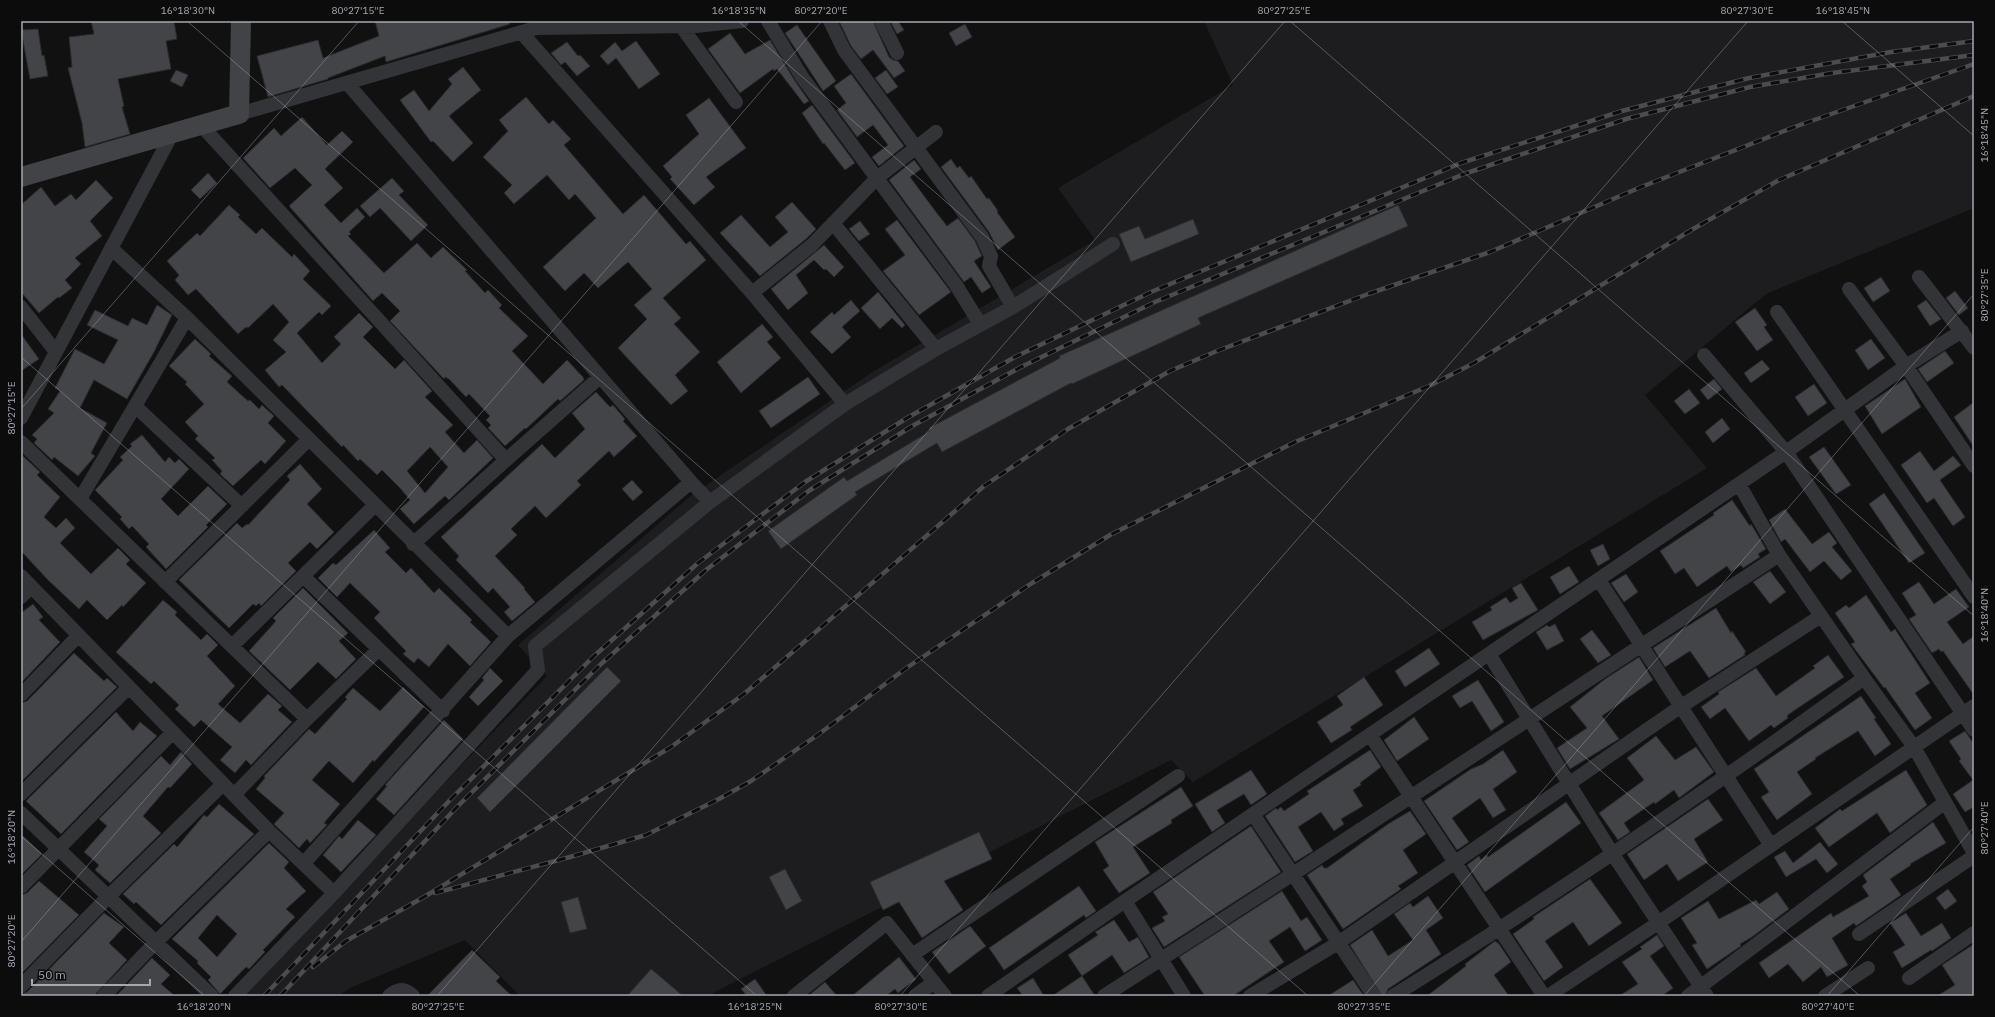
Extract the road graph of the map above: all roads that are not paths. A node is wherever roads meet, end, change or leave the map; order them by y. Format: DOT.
graph roads {
  1 [pos="242,21"];
  2 [pos="742,21"];
  3 [pos="768,21"];
  4 [pos="830,21"];
  5 [pos="881,21"];
  6 [pos="681,26"];
  7 [pos="521,32"];
  8 [pos="897,53"];
  9 [pos="347,83"];
  10 [pos="736,102"];
  11 [pos="239,114"];
  12 [pos="201,125"];
  13 [pos="936,132"];
  14 [pos="172,134"];
  15 [pos="916,147"];
  16 [pos="21,177"];
  17 [pos="877,178"];
  18 [pos="833,223"];
  19 [pos="1113,244"];
  20 [pos="111,248"];
  21 [pos="1919,277"];
  22 [pos="1849,289"];
  23 [pos="752,293"];
  24 [pos="21,307"];
  25 [pos="1013,307"];
  26 [pos="1778,312"];
  27 [pos="186,318"];
  28 [pos="980,324"];
  29 [pos="1962,331"];
  30 [pos="1974,348"];
  31 [pos="936,349"];
  32 [pos="56,352"];
  33 [pos="1704,355"];
  34 [pos="1906,366"];
  35 [pos="600,377"];
  36 [pos="845,404"];
  37 [pos="135,406"];
  38 [pos="1845,408"];
  39 [pos="21,418"];
  40 [pos="309,439"];
  41 [pos="21,442"];
  42 [pos="1786,452"];
  43 [pos="506,460"];
  44 [pos="1974,466"];
  45 [pos="691,482"];
  46 [pos="1739,484"];
  47 [pos="80,499"];
  48 [pos="710,502"];
  49 [pos="375,505"];
  50 [pos="242,506"];
  51 [pos="413,544"];
  52 [pos="1779,555"];
  53 [pos="21,576"];
  54 [pos="303,576"];
  55 [pos="1599,580"];
  56 [pos="165,582"];
  57 [pos="31,587"];
  58 [pos="1974,597"];
  59 [pos="21,598"];
  60 [pos="1821,616"];
  61 [pos="79,635"];
  62 [pos="508,636"];
  63 [pos="232,646"];
  64 [pos="1641,646"];
  65 [pos="378,650"];
  66 [pos="1488,654"];
  67 [pos="1864,678"];
  68 [pos="129,687"];
  69 [pos="21,695"];
  70 [pos="1680,707"];
  71 [pos="1968,710"];
  72 [pos="443,711"];
  73 [pos="307,719"];
  74 [pos="1528,720"];
  75 [pos="1974,730"];
  76 [pos="173,732"];
  77 [pos="1370,735"];
  78 [pos="1914,747"];
  79 [pos="1178,776"];
  80 [pos="1725,777"];
  81 [pos="224,784"];
  82 [pos="1570,784"];
  83 [pos="21,794"];
  84 [pos="234,795"];
  85 [pos="1411,796"];
  86 [pos="1944,803"];
  87 [pos="21,812"];
  88 [pos="1253,814"];
  89 [pos="269,831"];
  90 [pos="1770,844"];
  91 [pos="58,849"];
  92 [pos="1612,853"];
  93 [pos="1974,853"];
  94 [pos="1974,856"];
  95 [pos="304,863"];
  96 [pos="1455,863"];
  97 [pos="1293,874"];
  98 [pos="21,887"];
  99 [pos="334,893"];
  100 [pos="108,897"];
  101 [pos="1125,901"];
  102 [pos="1658,923"];
  103 [pos="1500,930"];
  104 [pos="1974,933"];
  105 [pos="1859,934"];
  106 [pos="156,942"];
  107 [pos="1338,943"];
  108 [pos="912,955"];
  109 [pos="1161,959"];
  110 [pos="1868,968"];
  111 [pos="1909,978"];
  112 [pos="934,982"];
  113 [pos="21,986"];
  114 [pos="1704,992"];
  115 [pos="104,996"];
  116 [pos="212,996"];
  117 [pos="235,996"];
  118 [pos="389,996"];
  119 [pos="413,996"];
  120 [pos="794,996"];
  121 [pos="914,996"];
  122 [pos="945,996"];
  123 [pos="988,996"];
  124 [pos="1104,996"];
  125 [pos="1184,996"];
  126 [pos="1250,996"];
  127 [pos="1374,996"];
  128 [pos="1393,996"];
  129 [pos="1544,996"];
  130 [pos="1548,996"];
  131 [pos="1688,996"];
  132 [pos="1825,996"];
  1 -- 11 [label="main road"];
  2 -- 6 [label="street"];
  3 -- 17 [label="street"];
  4 -- 15 [label="street"];
  5 -- 8 [label="street"];
  6 -- 7 [label="street"];
  6 -- 10 [label="street"];
  7 -- 9 [label="street"];
  7 -- 23 [label="street"];
  9 -- 11 [label="street"];
  9 -- 35 [label="street"];
  11 -- 12 [label="main road"];
  12 -- 14 [label="main road"];
  12 -- 43 [label="street"];
  13 -- 15 [label="street"];
  14 -- 16 [label="main road"];
  14 -- 20 [label="street"];
  15 -- 17 [label="street"];
  15 -- 25 [label="street"];
  17 -- 18 [label="street"];
  17 -- 28 [label="street"];
  18 -- 23 [label="street"];
  18 -- 31 [label="street"];
  19 -- 25 [label="street"];
  20 -- 27 [label="street"];
  20 -- 32 [label="street"];
  21 -- 29 [label="street"];
  22 -- 34 [label="street"];
  23 -- 36 [label="street"];
  24 -- 32 [label="street"];
  25 -- 28 [label="street"];
  26 -- 38 [label="street"];
  27 -- 37 [label="street"];
  27 -- 40 [label="street"];
  28 -- 31 [label="street"];
  29 -- 30 [label="street"];
  29 -- 34 [label="street"];
  31 -- 36 [label="street"];
  32 -- 39 [label="street"];
  33 -- 42 [label="street"];
  34 -- 38 [label="street"];
  34 -- 44 [label="street"];
  35 -- 43 [label="street"];
  35 -- 45 [label="street"];
  36 -- 48 [label="street"];
  37 -- 47 [label="street"];
  37 -- 50 [label="street"];
  38 -- 42 [label="street"];
  38 -- 58 [label="street"];
  40 -- 49 [label="street"];
  40 -- 50 [label="street"];
  41 -- 47 [label="street"];
  42 -- 46 [label="street"];
  42 -- 71 [label="street"];
  43 -- 51 [label="street"];
  45 -- 48 [label="street"];
  45 -- 62 [label="street"];
  46 -- 52 [label="street"];
  46 -- 55 [label="street"];
  47 -- 56 [label="street"];
  48 -- 99 [label="street"];
  49 -- 51 [label="street"];
  49 -- 54 [label="street"];
  50 -- 56 [label="street"];
  51 -- 62 [label="street"];
  52 -- 60 [label="street"];
  52 -- 64 [label="street"];
  53 -- 57 [label="street"];
  54 -- 63 [label="street"];
  54 -- 65 [label="street"];
  55 -- 64 [label="street"];
  55 -- 66 [label="street"];
  56 -- 63 [label="street"];
  57 -- 59 [label="street"];
  57 -- 61 [label="street"];
  60 -- 67 [label="street"];
  60 -- 70 [label="street"];
  61 -- 68 [label="street"];
  61 -- 69 [label="street"];
  62 -- 72 [label="street"];
  63 -- 73 [label="street"];
  64 -- 70 [label="street"];
  64 -- 74 [label="street"];
  65 -- 72 [label="street"];
  65 -- 73 [label="street"];
  66 -- 74 [label="street"];
  66 -- 77 [label="street"];
  67 -- 78 [label="street"];
  67 -- 80 [label="street"];
  68 -- 76 [label="street"];
  68 -- 83 [label="street"];
  70 -- 80 [label="street"];
  70 -- 82 [label="street"];
  71 -- 75 [label="street"];
  71 -- 78 [label="street"];
  72 -- 95 [label="street"];
  73 -- 84 [label="street"];
  74 -- 82 [label="street"];
  74 -- 85 [label="street"];
  76 -- 81 [label="street"];
  76 -- 91 [label="street"];
  77 -- 85 [label="street"];
  77 -- 88 [label="street"];
  78 -- 86 [label="street"];
  78 -- 90 [label="street"];
  79 -- 108 [label="street"];
  80 -- 90 [label="street"];
  80 -- 92 [label="street"];
  81 -- 84 [label="street"];
  81 -- 100 [label="street"];
  82 -- 92 [label="street"];
  82 -- 96 [label="street"];
  84 -- 89 [label="street"];
  85 -- 96 [label="street"];
  85 -- 97 [label="street"];
  86 -- 93 [label="street"];
  86 -- 114 [label="street"];
  87 -- 91 [label="street"];
  88 -- 97 [label="street"];
  88 -- 101 [label="street"];
  89 -- 95 [label="street"];
  89 -- 106 [label="street"];
  90 -- 102 [label="street"];
  91 -- 98 [label="street"];
  91 -- 100 [label="street"];
  92 -- 102 [label="street"];
  92 -- 103 [label="street"];
  94 -- 105 [label="street"];
  95 -- 99 [label="street"];
  96 -- 103 [label="street"];
  96 -- 107 [label="street"];
  97 -- 107 [label="street"];
  97 -- 109 [label="street"];
  99 -- 117 [label="street"];
  100 -- 106 [label="street"];
  100 -- 113 [label="street"];
  101 -- 109 [label="street"];
  101 -- 123 [label="street"];
  102 -- 114 [label="street"];
  102 -- 130 [label="street"];
  103 -- 128 [label="street"];
  103 -- 129 [label="street"];
  104 -- 111 [label="street"];
  106 -- 115 [label="street"];
  106 -- 116 [label="street"];
  107 -- 126 [label="street"];
  107 -- 127 [label="street"];
  108 -- 112 [label="street"];
  108 -- 120 [label="street"];
  109 -- 124 [label="street"];
  109 -- 125 [label="street"];
  110 -- 132 [label="street"];
  112 -- 121 [label="street"];
  112 -- 122 [label="street"];
  114 -- 131 [label="street"];
  118 -- 119 [label="street"];
}
